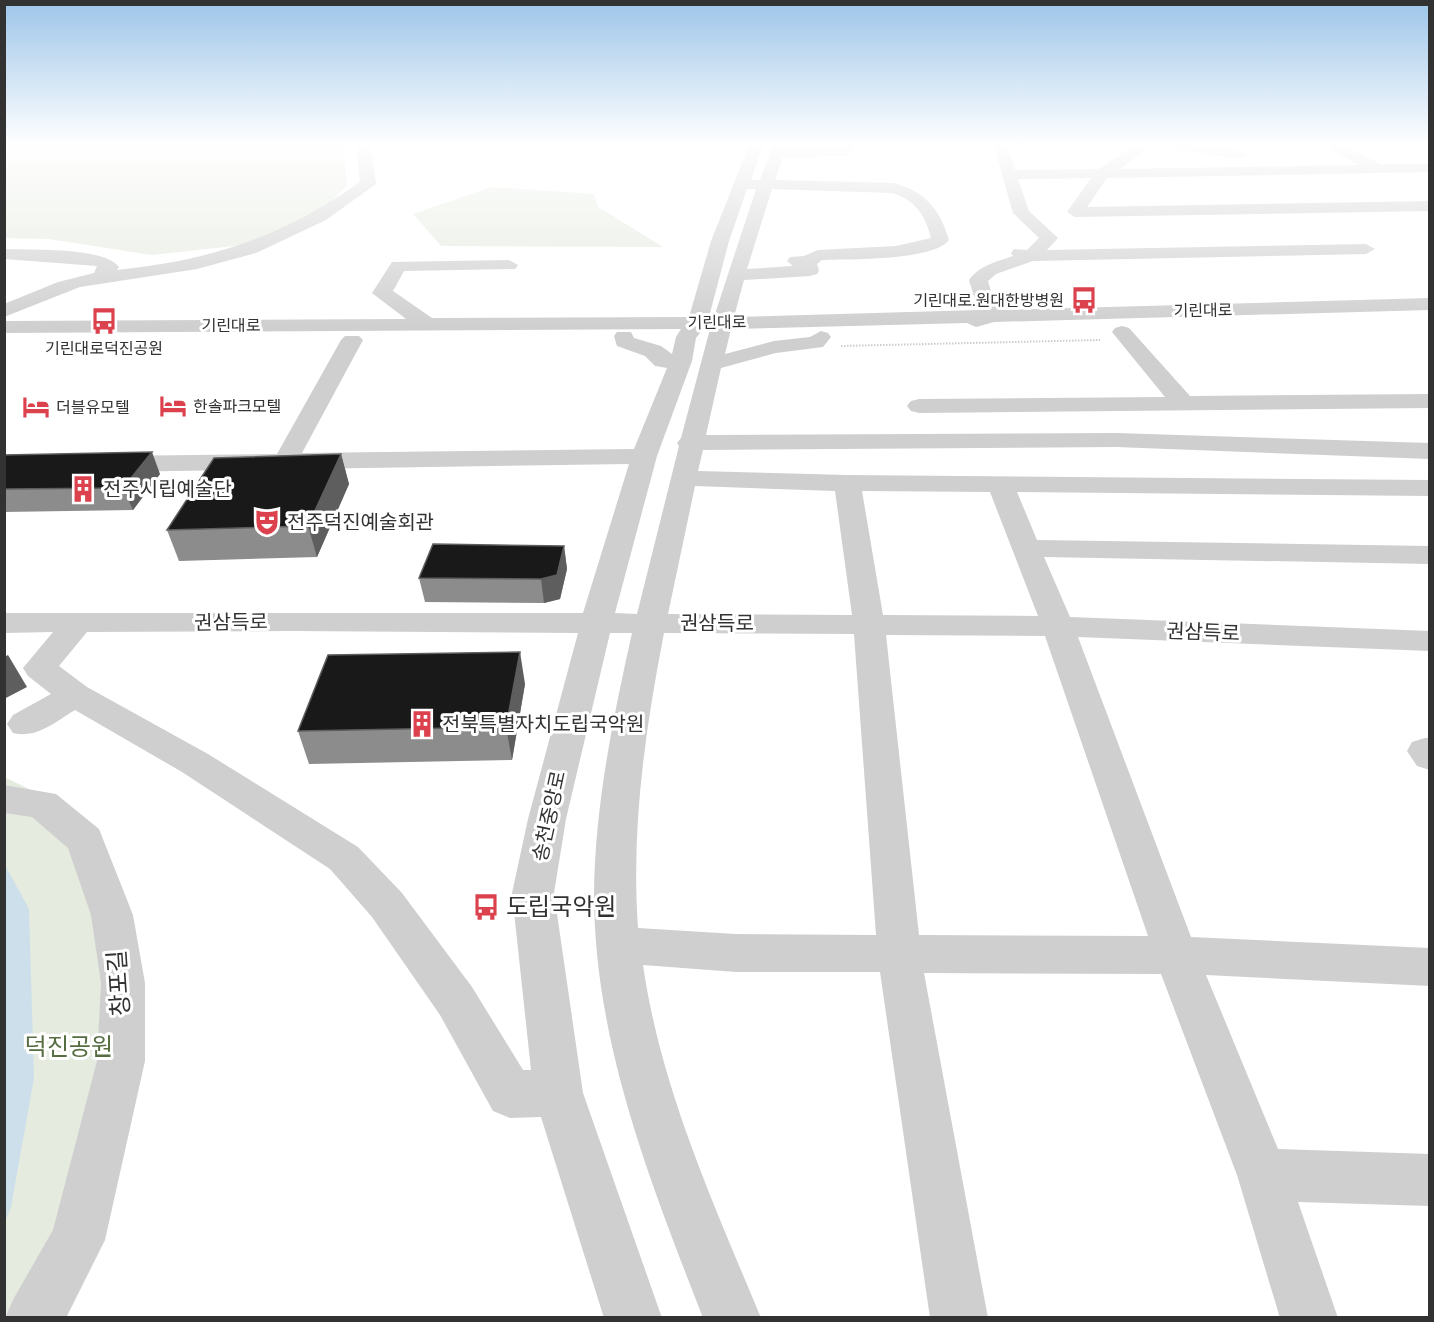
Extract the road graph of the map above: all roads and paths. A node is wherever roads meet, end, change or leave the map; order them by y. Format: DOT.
graph roads {
  1 [pos="339,205"];
  2 [pos="733,205"];
  3 [pos="759,205"];
  4 [pos="924,205"];
  5 [pos="1018,205"];
  6 [pos="1080,205"];
  7 [pos="1221,205"];
  8 [pos="1294,205"];
  9 [pos="1430,206"];
  10 [pos="1298,207"];
  11 [pos="1226,208"];
  12 [pos="1075,212"];
  13 [pos="1049,238"];
  14 [pos="797,244"];
  15 [pos="1002,249"];
  16 [pos="4,254"];
  17 [pos="1031,256"];
  18 [pos="807,262"];
  19 [pos="509,265"];
  20 [pos="735,275"];
  21 [pos="85,280"];
  22 [pos="1430,304"];
  23 [pos="4,311"];
  24 [pos="994,315"];
  25 [pos="427,324"];
  26 [pos="703,326"];
  27 [pos="4,327"];
  28 [pos="1311,327"];
  29 [pos="631,329"];
  30 [pos="1122,332"];
  31 [pos="352,340"];
  32 [pos="4,341"];
  33 [pos="1430,401"];
  34 [pos="1389,402"];
  35 [pos="1183,403"];
  36 [pos="919,406"];
  37 [pos="1430,442"];
  38 [pos="689,450"];
  39 [pos="1430,451"];
  40 [pos="644,456"];
  41 [pos="286,460"];
  42 [pos="87,465"];
  43 [pos="848,483"];
  44 [pos="1000,484"];
  45 [pos="1430,488"];
  46 [pos="1025,548"];
  47 [pos="1430,555"];
  48 [pos="650,622"];
  49 [pos="4,623"];
  50 [pos="78,623"];
  51 [pos="596,624"];
  52 [pos="869,624"];
  53 [pos="1058,626"];
  54 [pos="1430,641"];
  55 [pos="75,695"];
  56 [pos="25,724"];
  57 [pos="1430,751"];
  58 [pos="1430,757"];
  59 [pos="4,799"];
  60 [pos="617,945"];
  61 [pos="899,954"];
  62 [pos="1176,955"];
  63 [pos="1430,967"];
  64 [pos="558,1093"];
  65 [pos="1263,1175"];
  66 [pos="1430,1180"];
  67 [pos="34,1317"];
  68 [pos="633,1317"];
  69 [pos="732,1317"];
  70 [pos="959,1317"];
  71 [pos="1309,1317"];
  1 -- 21 [label="street"];
  2 -- 26 [label="street"];
  3 -- 20 [label="street"];
  4 -- 18 [label="street"];
  5 -- 13 [label="street"];
  6 -- 12 [label="street"];
  7 -- 11 [label="street"];
  8 -- 10 [label="street"];
  9 -- 10 [label="street"];
  10 -- 11 [label="street"];
  10 -- 17 [label="street"];
  11 -- 12 [label="street"];
  12 -- 13 [label="street"];
  13 -- 17 [label="street"];
  14 -- 18 [label="street"];
  15 -- 17 [label="street"];
  16 -- 21 [label="street"];
  17 -- 24 [label="street"];
  18 -- 20 [label="street"];
  19 -- 25 [label="street"];
  20 -- 26 [label="street"];
  21 -- 23 [label="street"];
  22 -- 24 [label="street, 기린대로"];
  24 -- 26 [label="street, 기린대로"];
  24 -- 26 [label="street"];
  25 -- 27 [label="street, 기린대로"];
  25 -- 29 [label="street, 기린대로"];
  26 -- 29 [label="street, 기린대로"];
  26 -- 29 [label="street"];
  26 -- 29 [label="street"];
  26 -- 30 [label="street, 기린대로"];
  26 -- 38 [label="street"];
  26 -- 40 [label="street, 송천중앙로"];
  28 -- 30 [label="street, 기린대로"];
  29 -- 31 [label="street, 기린대로"];
  30 -- 35 [label="street"];
  31 -- 32 [label="street, 기린대로"];
  31 -- 41 [label="street"];
  33 -- 34 [label="street"];
  34 -- 35 [label="street"];
  34 -- 37 [label="street"];
  35 -- 36 [label="street"];
  38 -- 39 [label="street"];
  38 -- 43 [label="street"];
  38 -- 48 [label="street"];
  40 -- 41 [label="street"];
  40 -- 51 [label="street, 송천중앙로"];
  41 -- 42 [label="street"];
  43 -- 44 [label="street"];
  43 -- 52 [label="street"];
  44 -- 45 [label="street"];
  44 -- 46 [label="street"];
  46 -- 47 [label="street"];
  46 -- 53 [label="street"];
  48 -- 51 [label="street, 권삼득로"];
  48 -- 52 [label="street, 권삼득로"];
  48 -- 60 [label="street"];
  49 -- 50 [label="street, 권삼득로"];
  50 -- 51 [label="street, 권삼득로"];
  50 -- 55 [label="street"];
  51 -- 64 [label="street, 송천중앙로"];
  52 -- 53 [label="street, 권삼득로"];
  52 -- 61 [label="street"];
  53 -- 54 [label="street, 권삼득로"];
  53 -- 62 [label="street"];
  55 -- 56 [label="street"];
  55 -- 64 [label="street"];
  57 -- 58 [label="street"];
  59 -- 67 [label="street, 창포길"];
  60 -- 61 [label="street"];
  60 -- 69 [label="street"];
  61 -- 62 [label="street"];
  61 -- 70 [label="street"];
  62 -- 63 [label="street"];
  62 -- 65 [label="street"];
  64 -- 68 [label="street, 송천중앙로"];
  65 -- 66 [label="street"];
  65 -- 71 [label="street"];
}
